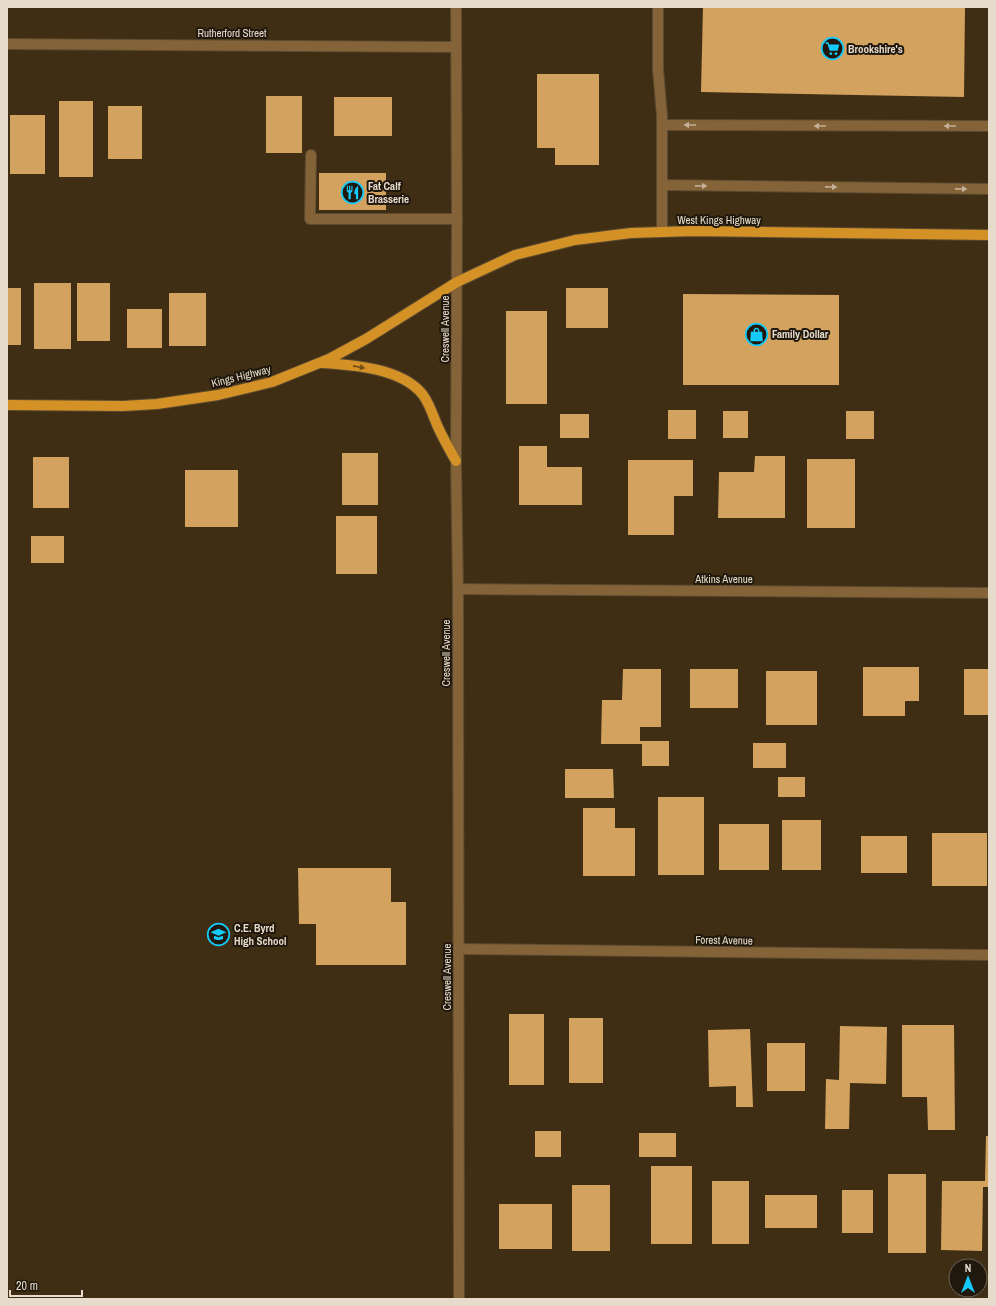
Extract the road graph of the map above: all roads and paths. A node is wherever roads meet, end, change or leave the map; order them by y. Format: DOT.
graph roads {
  1 [pos="456,7"];
  2 [pos="658,7"];
  3 [pos="7,44"];
  4 [pos="456,47"];
  5 [pos="662,125"];
  6 [pos="989,126"];
  7 [pos="311,155"];
  8 [pos="662,185"];
  9 [pos="989,189"];
  10 [pos="457,219"];
  11 [pos="662,232"];
  12 [pos="989,235"];
  13 [pos="457,282"];
  14 [pos="320,362"];
  15 [pos="7,405"];
  16 [pos="456,461"];
  17 [pos="458,589"];
  18 [pos="989,593"];
  19 [pos="459,949"];
  20 [pos="989,955"];
  21 [pos="459,1299"];
  1 -- 4 [label="street, Creswell Avenue"];
  2 -- 5 [label="street"];
  3 -- 4 [label="street, Rutherford Street"];
  4 -- 10 [label="street, Creswell Avenue"];
  6 -- 5 [label="street, one-way"];
  5 -- 8 [label="street"];
  7 -- 10 [label="street"];
  8 -- 9 [label="street, one-way"];
  8 -- 11 [label="street"];
  10 -- 13 [label="street, Creswell Avenue"];
  11 -- 12 [label="main road, West Kings Highway"];
  11 -- 13 [label="main road, West Kings Highway"];
  13 -- 14 [label="main road, Kings Highway"];
  13 -- 16 [label="street, Creswell Avenue"];
  14 -- 15 [label="main road, Kings Highway"];
  14 -- 16 [label="main road, one-way"];
  16 -- 17 [label="street, Creswell Avenue"];
  17 -- 18 [label="street, Atkins Avenue"];
  17 -- 19 [label="street, Creswell Avenue"];
  19 -- 20 [label="street, Forest Avenue"];
  19 -- 21 [label="street, Creswell Avenue"];
}
